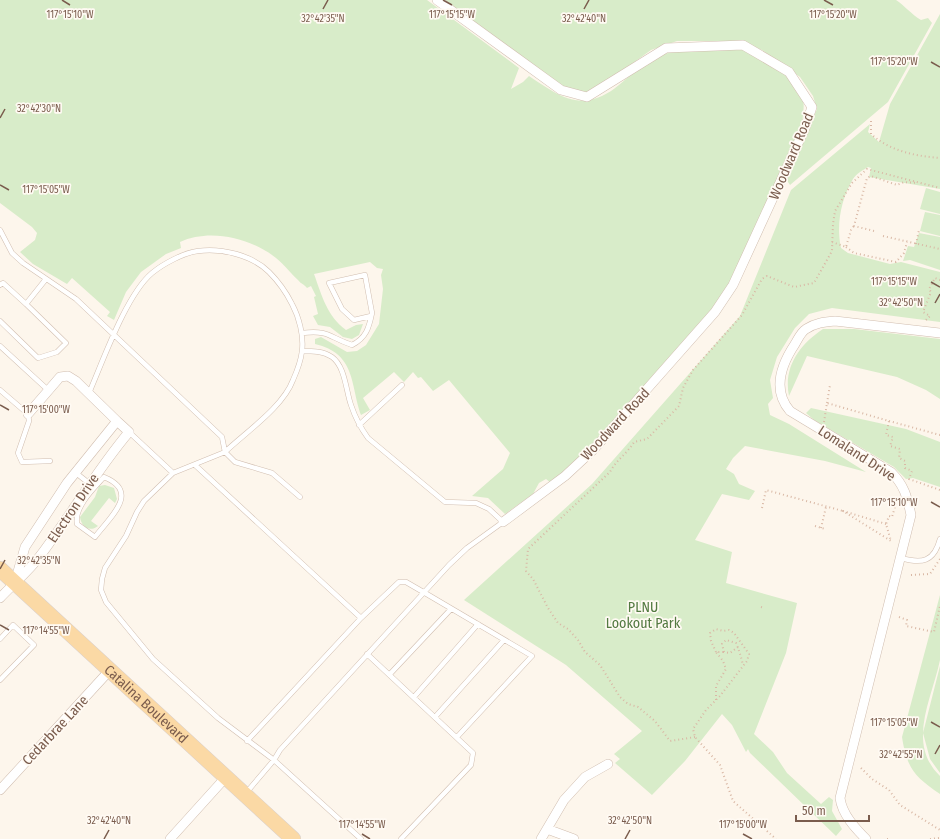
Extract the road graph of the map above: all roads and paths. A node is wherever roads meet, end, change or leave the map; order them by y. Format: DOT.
graph roads {
  1 [pos="438,0"];
  2 [pos="871,120"];
  3 [pos="940,158"];
  4 [pos="924,184"];
  5 [pos="940,188"];
  6 [pos="854,226"];
  7 [pos="874,230"];
  8 [pos="919,230"];
  9 [pos="1,234"];
  10 [pos="883,236"];
  11 [pos="832,242"];
  12 [pos="907,242"];
  13 [pos="916,244"];
  14 [pos="846,247"];
  15 [pos="940,249"];
  16 [pos="46,279"];
  17 [pos="940,280"];
  18 [pos="0,285"];
  19 [pos="26,304"];
  20 [pos="371,316"];
  21 [pos="0,320"];
  22 [pos="926,320"];
  23 [pos="302,333"];
  24 [pos="940,333"];
  25 [pos="114,335"];
  26 [pos="0,346"];
  27 [pos="302,351"];
  28 [pos="402,385"];
  29 [pos="830,385"];
  30 [pos="0,390"];
  31 [pos="48,390"];
  32 [pos="89,393"];
  33 [pos="827,403"];
  34 [pos="28,414"];
  35 [pos="117,421"];
  36 [pos="889,421"];
  37 [pos="359,425"];
  38 [pos="823,425"];
  39 [pos="129,432"];
  40 [pos="940,435"];
  41 [pos="225,452"];
  42 [pos="50,461"];
  43 [pos="195,466"];
  44 [pos="76,473"];
  45 [pos="173,473"];
  46 [pos="92,486"];
  47 [pos="940,490"];
  48 [pos="300,497"];
  49 [pos="897,500"];
  50 [pos="826,507"];
  51 [pos="762,508"];
  52 [pos="843,511"];
  53 [pos="503,522"];
  54 [pos="886,524"];
  55 [pos="815,526"];
  56 [pos="821,528"];
  57 [pos="825,530"];
  58 [pos="940,539"];
  59 [pos="901,558"];
  60 [pos="940,559"];
  61 [pos="0,569"];
  62 [pos="911,575"];
  63 [pos="15,582"];
  64 [pos="425,593"];
  65 [pos="0,598"];
  66 [pos="940,606"];
  67 [pos="451,609"];
  68 [pos="899,617"];
  69 [pos="361,618"];
  70 [pos="478,624"];
  71 [pos="0,639"];
  72 [pos="504,640"];
  73 [pos="738,647"];
  74 [pos="716,652"];
  75 [pos="724,652"];
  76 [pos="367,654"];
  77 [pos="743,665"];
  78 [pos="110,670"];
  79 [pos="390,674"];
  80 [pos="0,680"];
  81 [pos="414,697"];
  82 [pos="716,700"];
  83 [pos="435,717"];
  84 [pos="696,737"];
  85 [pos="457,738"];
  86 [pos="247,741"];
  87 [pos="274,760"];
  88 [pos="608,764"];
  89 [pos="861,768"];
  90 [pos="226,777"];
  91 [pos="0,790"];
  92 [pos="245,795"];
  93 [pos="547,830"];
  94 [pos="940,830"];
  95 [pos="940,838"];
  96 [pos="170,839"];
  97 [pos="293,839"];
  98 [pos="360,839"];
  99 [pos="401,839"];
  100 [pos="541,839"];
  101 [pos="574,839"];
  102 [pos="776,839"];
  103 [pos="866,839"];
  104 [pos="930,839"];
  1 -- 53 [label="street, Woodward Road"];
  2 -- 3 [label="path"];
  4 -- 5 [label="path"];
  4 -- 6 [label="path"];
  4 -- 11 [label="path"];
  6 -- 7 [label="path"];
  6 -- 14 [label="path"];
  8 -- 13 [label="path"];
  9 -- 16 [label="lane"];
  10 -- 12 [label="path"];
  11 -- 14 [label="path"];
  11 -- 84 [label="path"];
  12 -- 13 [label="path"];
  12 -- 14 [label="path"];
  13 -- 15 [label="path"];
  16 -- 19 [label="lane"];
  16 -- 25 [label="lane"];
  17 -- 22 [label="path"];
  18 -- 19 [label="lane"];
  19 -- 21 [label="lane"];
  20 -- 20 [label="lane"];
  20 -- 23 [label="lane"];
  23 -- 25 [label="lane"];
  23 -- 27 [label="lane"];
  24 -- 59 [label="street, Lomaland Drive"];
  25 -- 32 [label="lane"];
  25 -- 41 [label="lane"];
  26 -- 31 [label="lane"];
  27 -- 37 [label="lane"];
  27 -- 41 [label="lane"];
  28 -- 37 [label="lane"];
  29 -- 33 [label="path"];
  30 -- 34 [label="lane"];
  31 -- 32 [label="street"];
  31 -- 34 [label="street"];
  32 -- 35 [label="street"];
  33 -- 36 [label="path"];
  33 -- 38 [label="path"];
  34 -- 42 [label="lane"];
  35 -- 39 [label="street"];
  35 -- 44 [label="street, Electron Drive"];
  36 -- 40 [label="path"];
  36 -- 47 [label="path"];
  37 -- 53 [label="lane"];
  39 -- 45 [label="lane"];
  39 -- 46 [label="street, Electron Drive"];
  41 -- 43 [label="lane"];
  41 -- 48 [label="lane"];
  43 -- 45 [label="lane"];
  43 -- 69 [label="lane"];
  44 -- 46 [label="lane"];
  44 -- 63 [label="street, Electron Drive"];
  45 -- 86 [label="lane"];
  46 -- 46 [label="lane"];
  46 -- 63 [label="street, Electron Drive"];
  49 -- 54 [label="path"];
  50 -- 51 [label="path"];
  50 -- 52 [label="path"];
  50 -- 56 [label="path"];
  52 -- 54 [label="path"];
  52 -- 54 [label="path"];
  53 -- 64 [label="lane"];
  55 -- 56 [label="path"];
  56 -- 57 [label="path"];
  58 -- 59 [label="lane"];
  59 -- 103 [label="street, Lomaland Drive"];
  60 -- 62 [label="path"];
  61 -- 63 [label="main road, Catalina Boulevard"];
  63 -- 65 [label="street, Electron Drive"];
  63 -- 78 [label="main road, Catalina Boulevard"];
  64 -- 67 [label="lane"];
  64 -- 69 [label="lane"];
  64 -- 76 [label="lane"];
  66 -- 68 [label="path"];
  67 -- 70 [label="lane"];
  67 -- 79 [label="lane"];
  69 -- 86 [label="lane"];
  70 -- 72 [label="lane"];
  70 -- 81 [label="lane"];
  71 -- 80 [label="lane"];
  72 -- 83 [label="lane"];
  72 -- 85 [label="lane"];
  73 -- 75 [label="path"];
  73 -- 75 [label="path"];
  73 -- 77 [label="path"];
  74 -- 75 [label="path"];
  74 -- 77 [label="path"];
  74 -- 82 [label="path"];
  76 -- 79 [label="lane"];
  76 -- 87 [label="lane"];
  77 -- 82 [label="path"];
  78 -- 90 [label="main road, Catalina Boulevard"];
  78 -- 91 [label="street, Cedarbrae Lane"];
  79 -- 81 [label="lane"];
  81 -- 83 [label="lane"];
  82 -- 84 [label="path"];
  83 -- 85 [label="lane"];
  84 -- 102 [label="path"];
  85 -- 99 [label="lane"];
  86 -- 87 [label="lane"];
  87 -- 92 [label="lane"];
  87 -- 98 [label="lane"];
  88 -- 93 [label="street"];
  89 -- 94 [label="path"];
  90 -- 92 [label="main road, Catalina Boulevard"];
  90 -- 96 [label="street"];
  92 -- 97 [label="main road, Catalina Boulevard"];
  93 -- 100 [label="street"];
  93 -- 101 [label="street"];
  95 -- 104 [label="path"];
}
